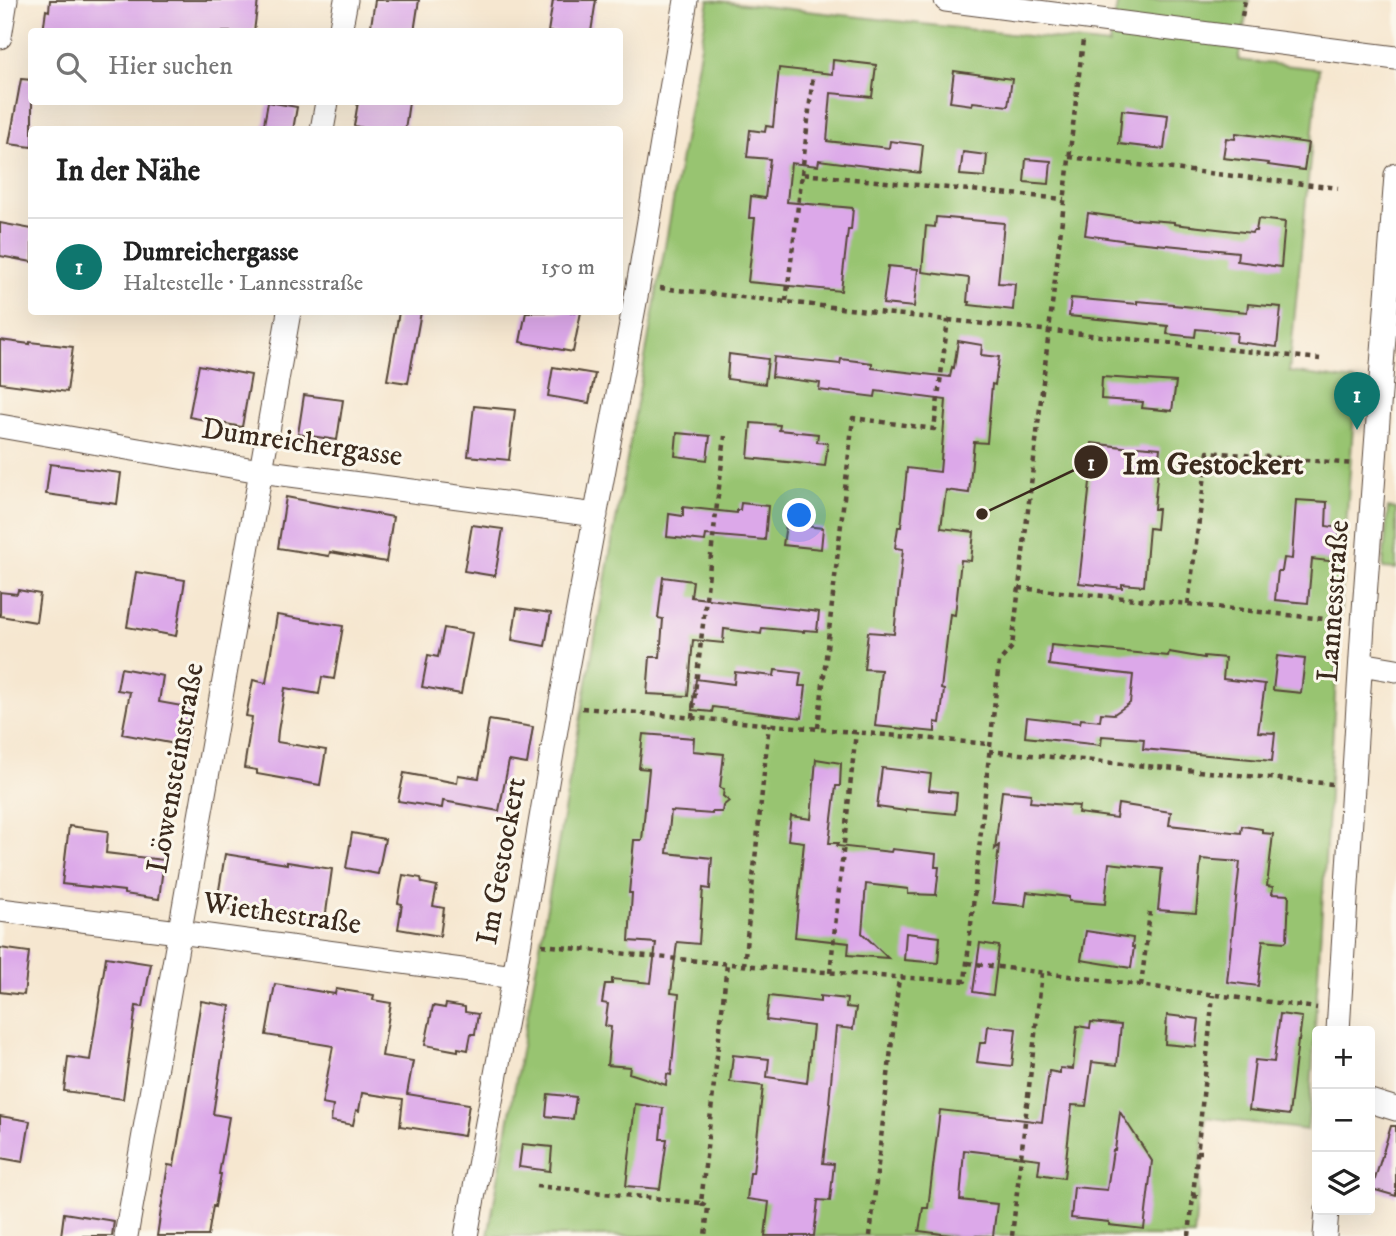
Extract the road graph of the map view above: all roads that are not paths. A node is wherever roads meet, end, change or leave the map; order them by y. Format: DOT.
graph roads {
  1 [pos="6,0"];
  2 [pos="346,0"];
  3 [pos="686,0"];
  4 [pos="946,0"];
  5 [pos="341,28"];
  6 [pos="0,37"];
  7 [pos="1396,58"];
  8 [pos="326,105"];
  9 [pos="323,126"];
  10 [pos="1396,175"];
  11 [pos="288,315"];
  12 [pos="0,426"];
  13 [pos="260,471"];
  14 [pos="596,515"];
  15 [pos="1361,664"];
  16 [pos="1396,670"];
  17 [pos="0,910"];
  18 [pos="179,932"];
  19 [pos="514,977"];
  20 [pos="1339,1021"];
  21 [pos="1375,1103"];
  22 [pos="1396,1109"];
  23 [pos="1327,1215"];
  24 [pos="126,1236"];
  25 [pos="467,1236"];
  26 [pos="1325,1236"];
  1 -- 6 [label="street"];
  2 -- 5 [label="street"];
  3 -- 14 [label="street, Im Gestockert"];
  4 -- 7 [label="street"];
  8 -- 9 [label="street"];
  10 -- 15 [label="street, Lannesstraße"];
  11 -- 13 [label="street, Löwensteinstraße"];
  12 -- 13 [label="street, Dumreichergasse"];
  13 -- 14 [label="street, Dumreichergasse"];
  13 -- 18 [label="street, Löwensteinstraße"];
  14 -- 19 [label="street, Im Gestockert"];
  15 -- 16 [label="street"];
  15 -- 20 [label="street, Lannesstraße"];
  17 -- 18 [label="street, Wiethestraße"];
  18 -- 19 [label="street, Wiethestraße"];
  18 -- 24 [label="street, Löwensteinstraße"];
  19 -- 25 [label="street, Im Gestockert"];
  21 -- 22 [label="street"];
  23 -- 26 [label="street"];
}
